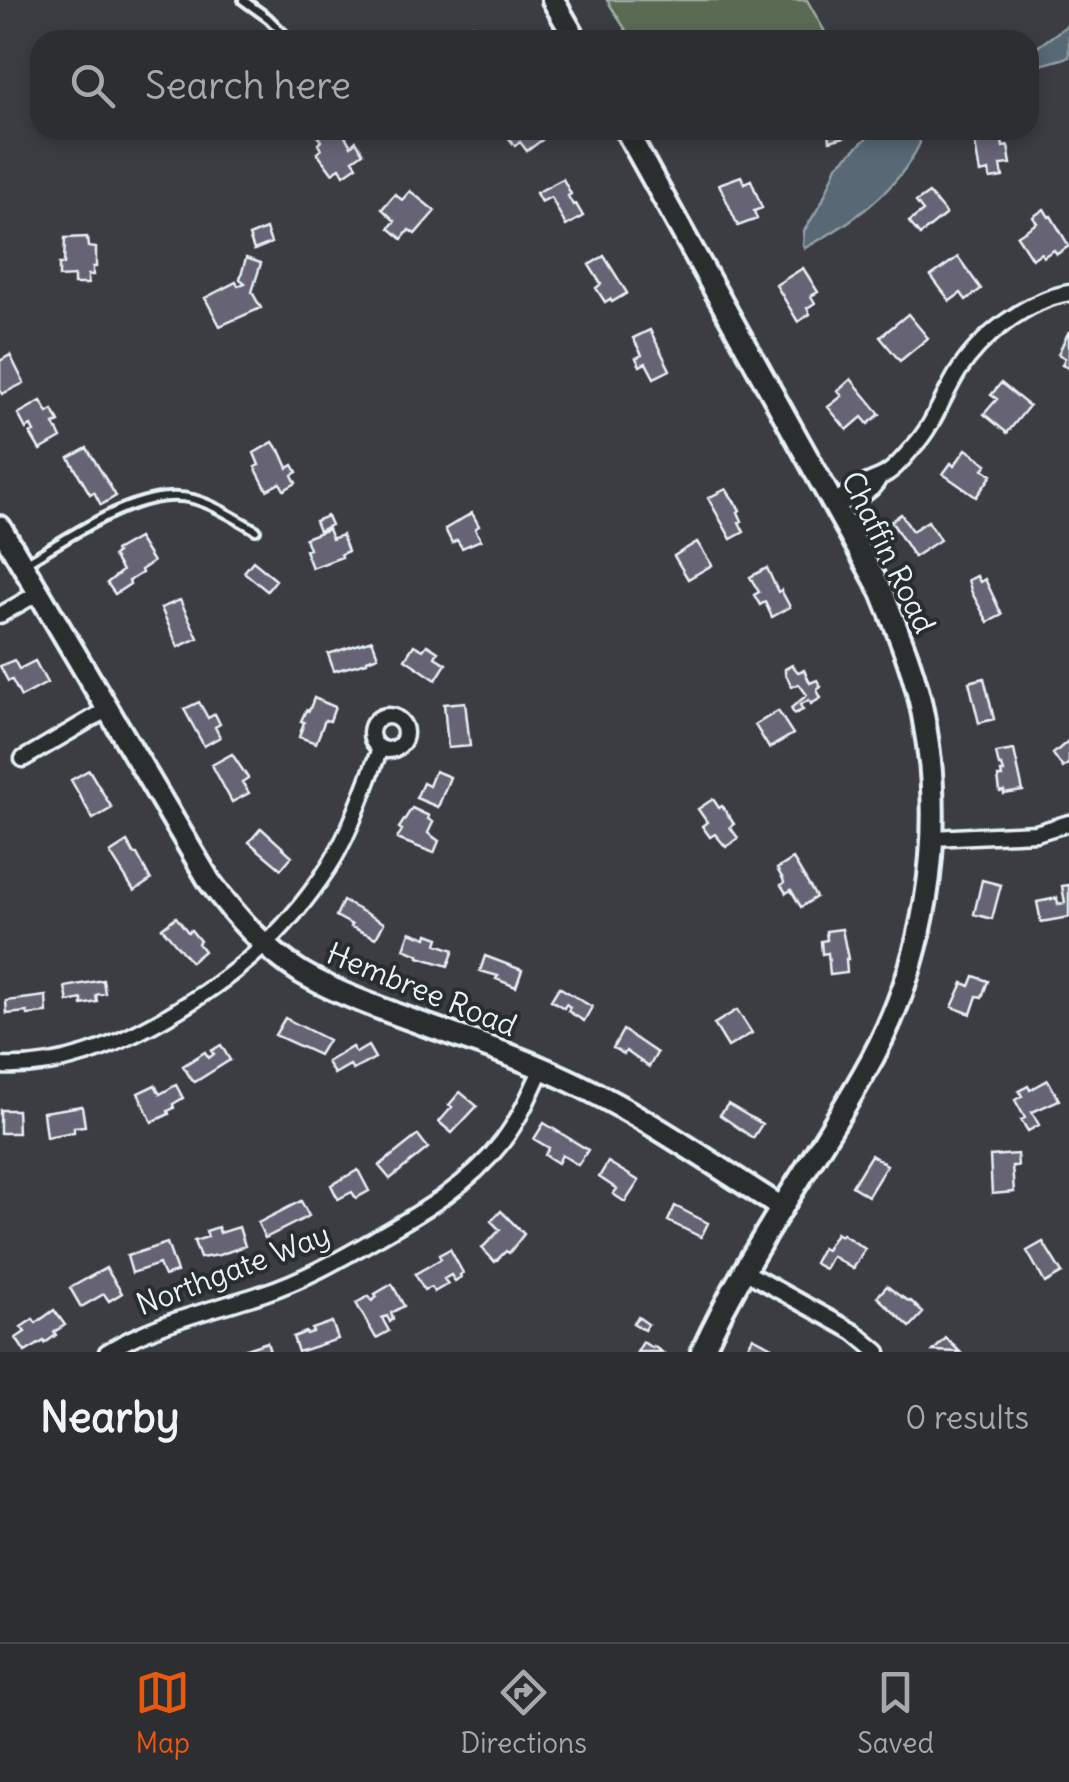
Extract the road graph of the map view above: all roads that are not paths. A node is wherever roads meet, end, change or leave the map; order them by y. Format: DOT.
graph roads {
  1 [pos="243,0"];
  2 [pos="553,0"];
  3 [pos="280,30"];
  4 [pos="570,30"];
  5 [pos="632,140"];
  6 [pos="1069,293"];
  7 [pos="834,504"];
  8 [pos="0,527"];
  9 [pos="256,530"];
  10 [pos="22,565"];
  11 [pos="40,592"];
  12 [pos="0,615"];
  13 [pos="108,708"];
  14 [pos="380,749"];
  15 [pos="24,759"];
  16 [pos="1069,823"];
  17 [pos="933,838"];
  18 [pos="266,946"];
  19 [pos="0,1066"];
  20 [pos="542,1068"];
  21 [pos="782,1208"];
  22 [pos="744,1271"];
  23 [pos="106,1352"];
  24 [pos="702,1352"];
  25 [pos="878,1352"];
  1 -- 3 [label="lane"];
  2 -- 4 [label="street"];
  5 -- 7 [label="street, Chaffin Road"];
  6 -- 7 [label="street"];
  7 -- 17 [label="street, Chaffin Road"];
  8 -- 10 [label="street, Hembree Road"];
  9 -- 10 [label="lane"];
  10 -- 11 [label="street, Hembree Road"];
  11 -- 12 [label="street"];
  11 -- 13 [label="street, Hembree Road"];
  13 -- 15 [label="street"];
  13 -- 18 [label="street, Hembree Road"];
  14 -- 18 [label="street"];
  16 -- 17 [label="street"];
  17 -- 21 [label="street, Chaffin Road"];
  18 -- 19 [label="street"];
  18 -- 20 [label="street, Hembree Road"];
  20 -- 21 [label="street, Hembree Road"];
  20 -- 23 [label="street, Northgate Way"];
  21 -- 22 [label="street, Chaffin Road"];
  22 -- 24 [label="street, Chaffin Road"];
  22 -- 25 [label="street"];
}
